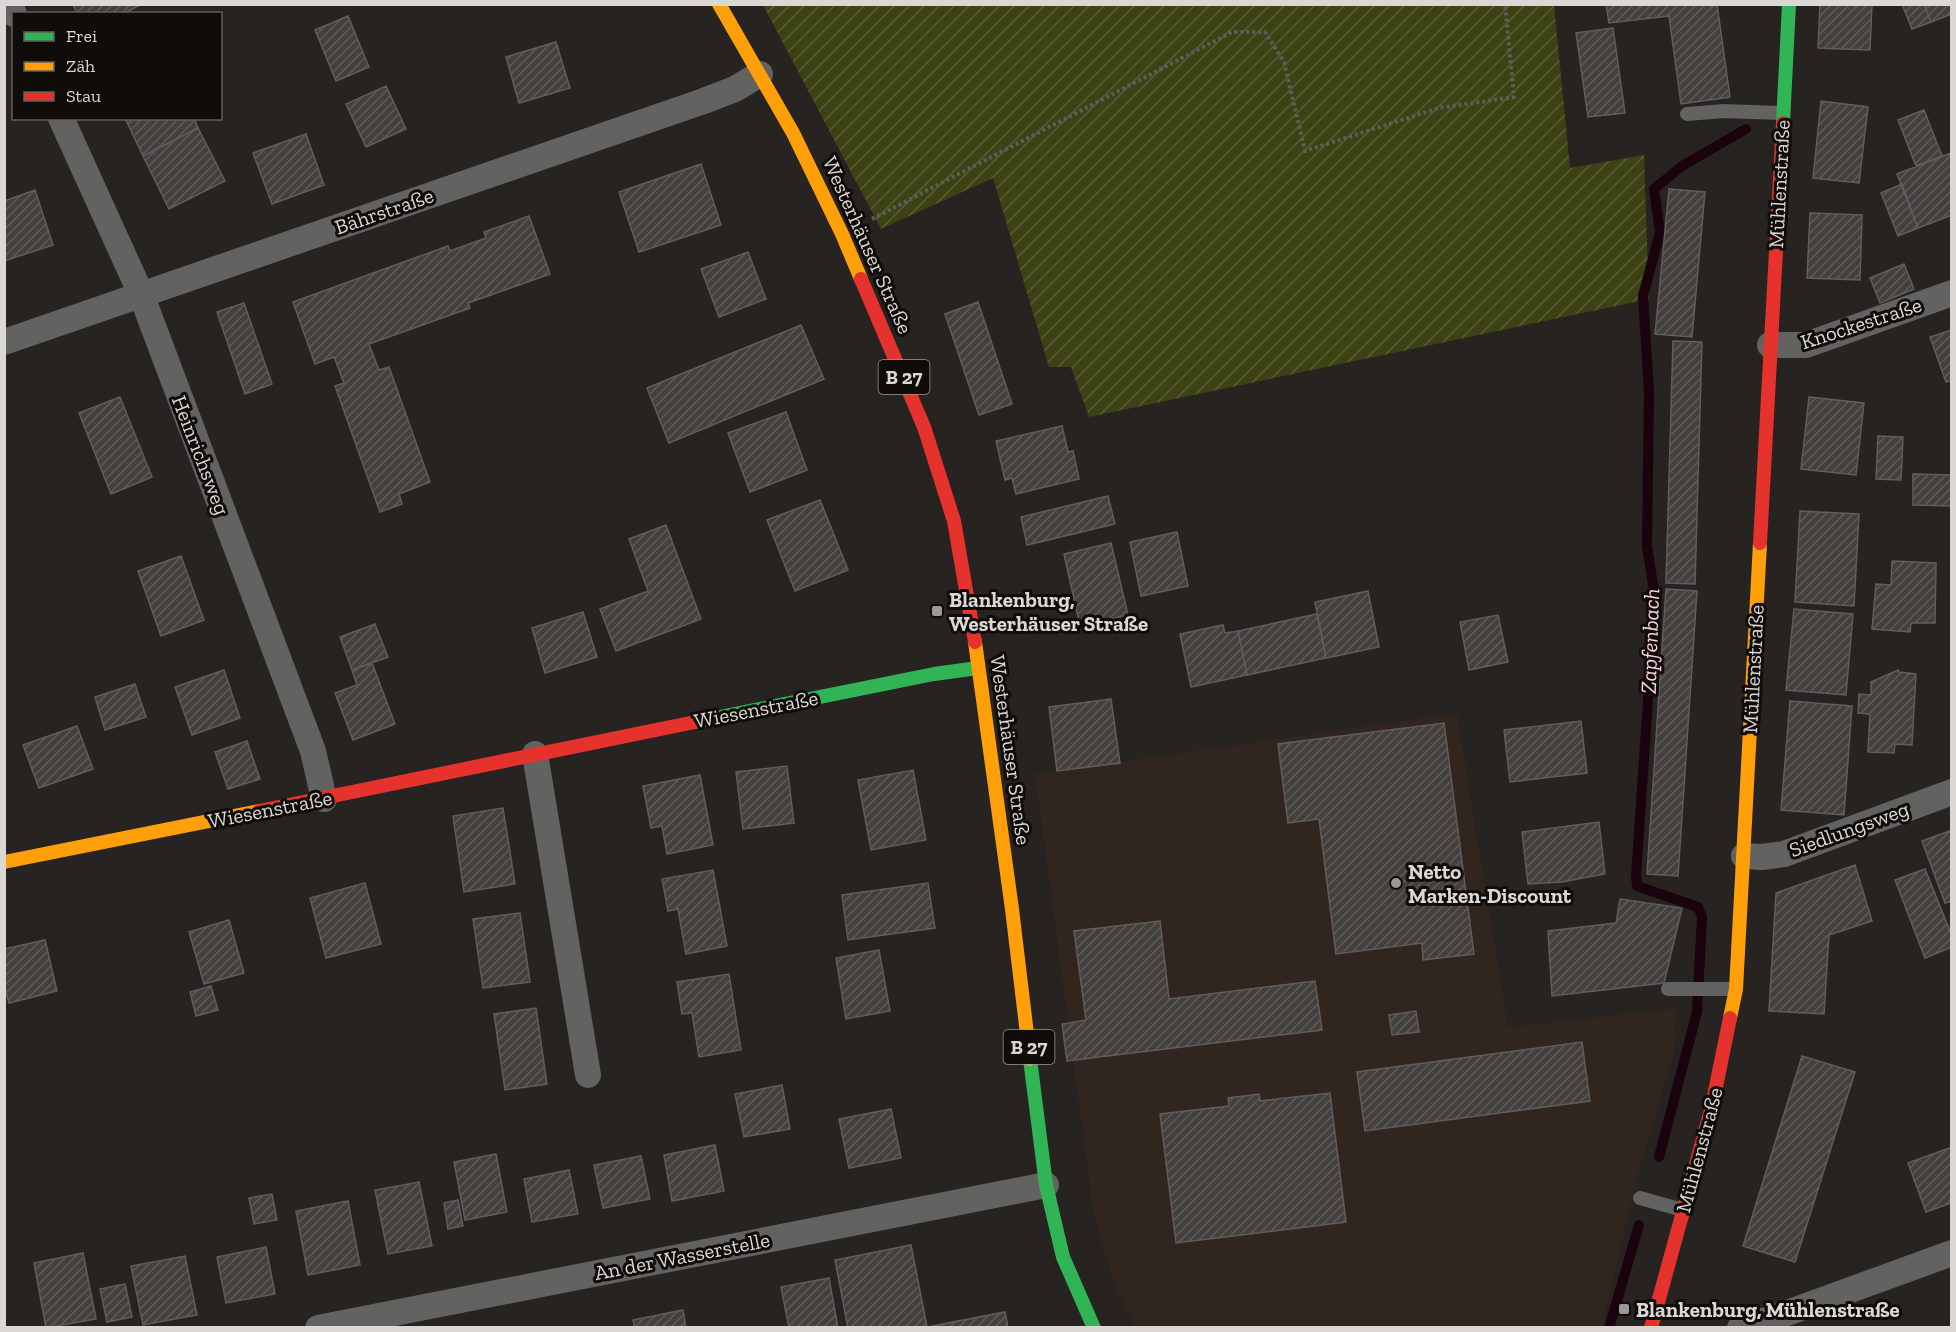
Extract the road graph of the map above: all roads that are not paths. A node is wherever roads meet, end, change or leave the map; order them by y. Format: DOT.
graph roads {
  1 [pos="719,4"];
  2 [pos="1789,4"];
  3 [pos="760,74"];
  4 [pos="1783,113"];
  5 [pos="1687,114"];
  6 [pos="62,120"];
  7 [pos="1952,292"];
  8 [pos="141,294"];
  9 [pos="4,342"];
  10 [pos="1770,345"];
  11 [pos="978,668"];
  12 [pos="535,754"];
  13 [pos="1952,792"];
  14 [pos="324,799"];
  15 [pos="1744,856"];
  16 [pos="4,862"];
  17 [pos="1736,988"];
  18 [pos="1668,989"];
  19 [pos="588,1075"];
  20 [pos="1046,1185"];
  21 [pos="1640,1198"];
  22 [pos="1683,1210"];
  23 [pos="1952,1253"];
  24 [pos="1658,1326"];
  25 [pos="318,1328"];
  26 [pos="1094,1328"];
  27 [pos="1740,1328"];
  1 -- 3 [label="street, Westerhäuser Straße / B 27"];
  2 -- 4 [label="street, Mühlenstraße"];
  3 -- 8 [label="street, Bährstraße"];
  3 -- 11 [label="street, Westerhäuser Straße / B 27"];
  4 -- 5 [label="lane"];
  4 -- 10 [label="street, Mühlenstraße"];
  6 -- 8 [label="street, Heinrichsweg"];
  7 -- 10 [label="street, Knockestraße"];
  8 -- 9 [label="street, Bährstraße"];
  8 -- 14 [label="street, Heinrichsweg"];
  10 -- 15 [label="street, Mühlenstraße"];
  11 -- 12 [label="street, Wiesenstraße"];
  11 -- 20 [label="street, Westerhäuser Straße / B 27"];
  12 -- 14 [label="street, Wiesenstraße"];
  12 -- 19 [label="street"];
  13 -- 15 [label="street, Siedlungsweg"];
  14 -- 16 [label="street, Wiesenstraße"];
  15 -- 17 [label="street, Mühlenstraße"];
  17 -- 18 [label="lane"];
  17 -- 22 [label="street, Mühlenstraße"];
  20 -- 25 [label="street, An der Wasserstelle"];
  20 -- 26 [label="street, Westerhäuser Straße / B 27"];
  21 -- 22 [label="lane"];
  22 -- 24 [label="street, Mühlenstraße"];
  23 -- 27 [label="street"];
}
